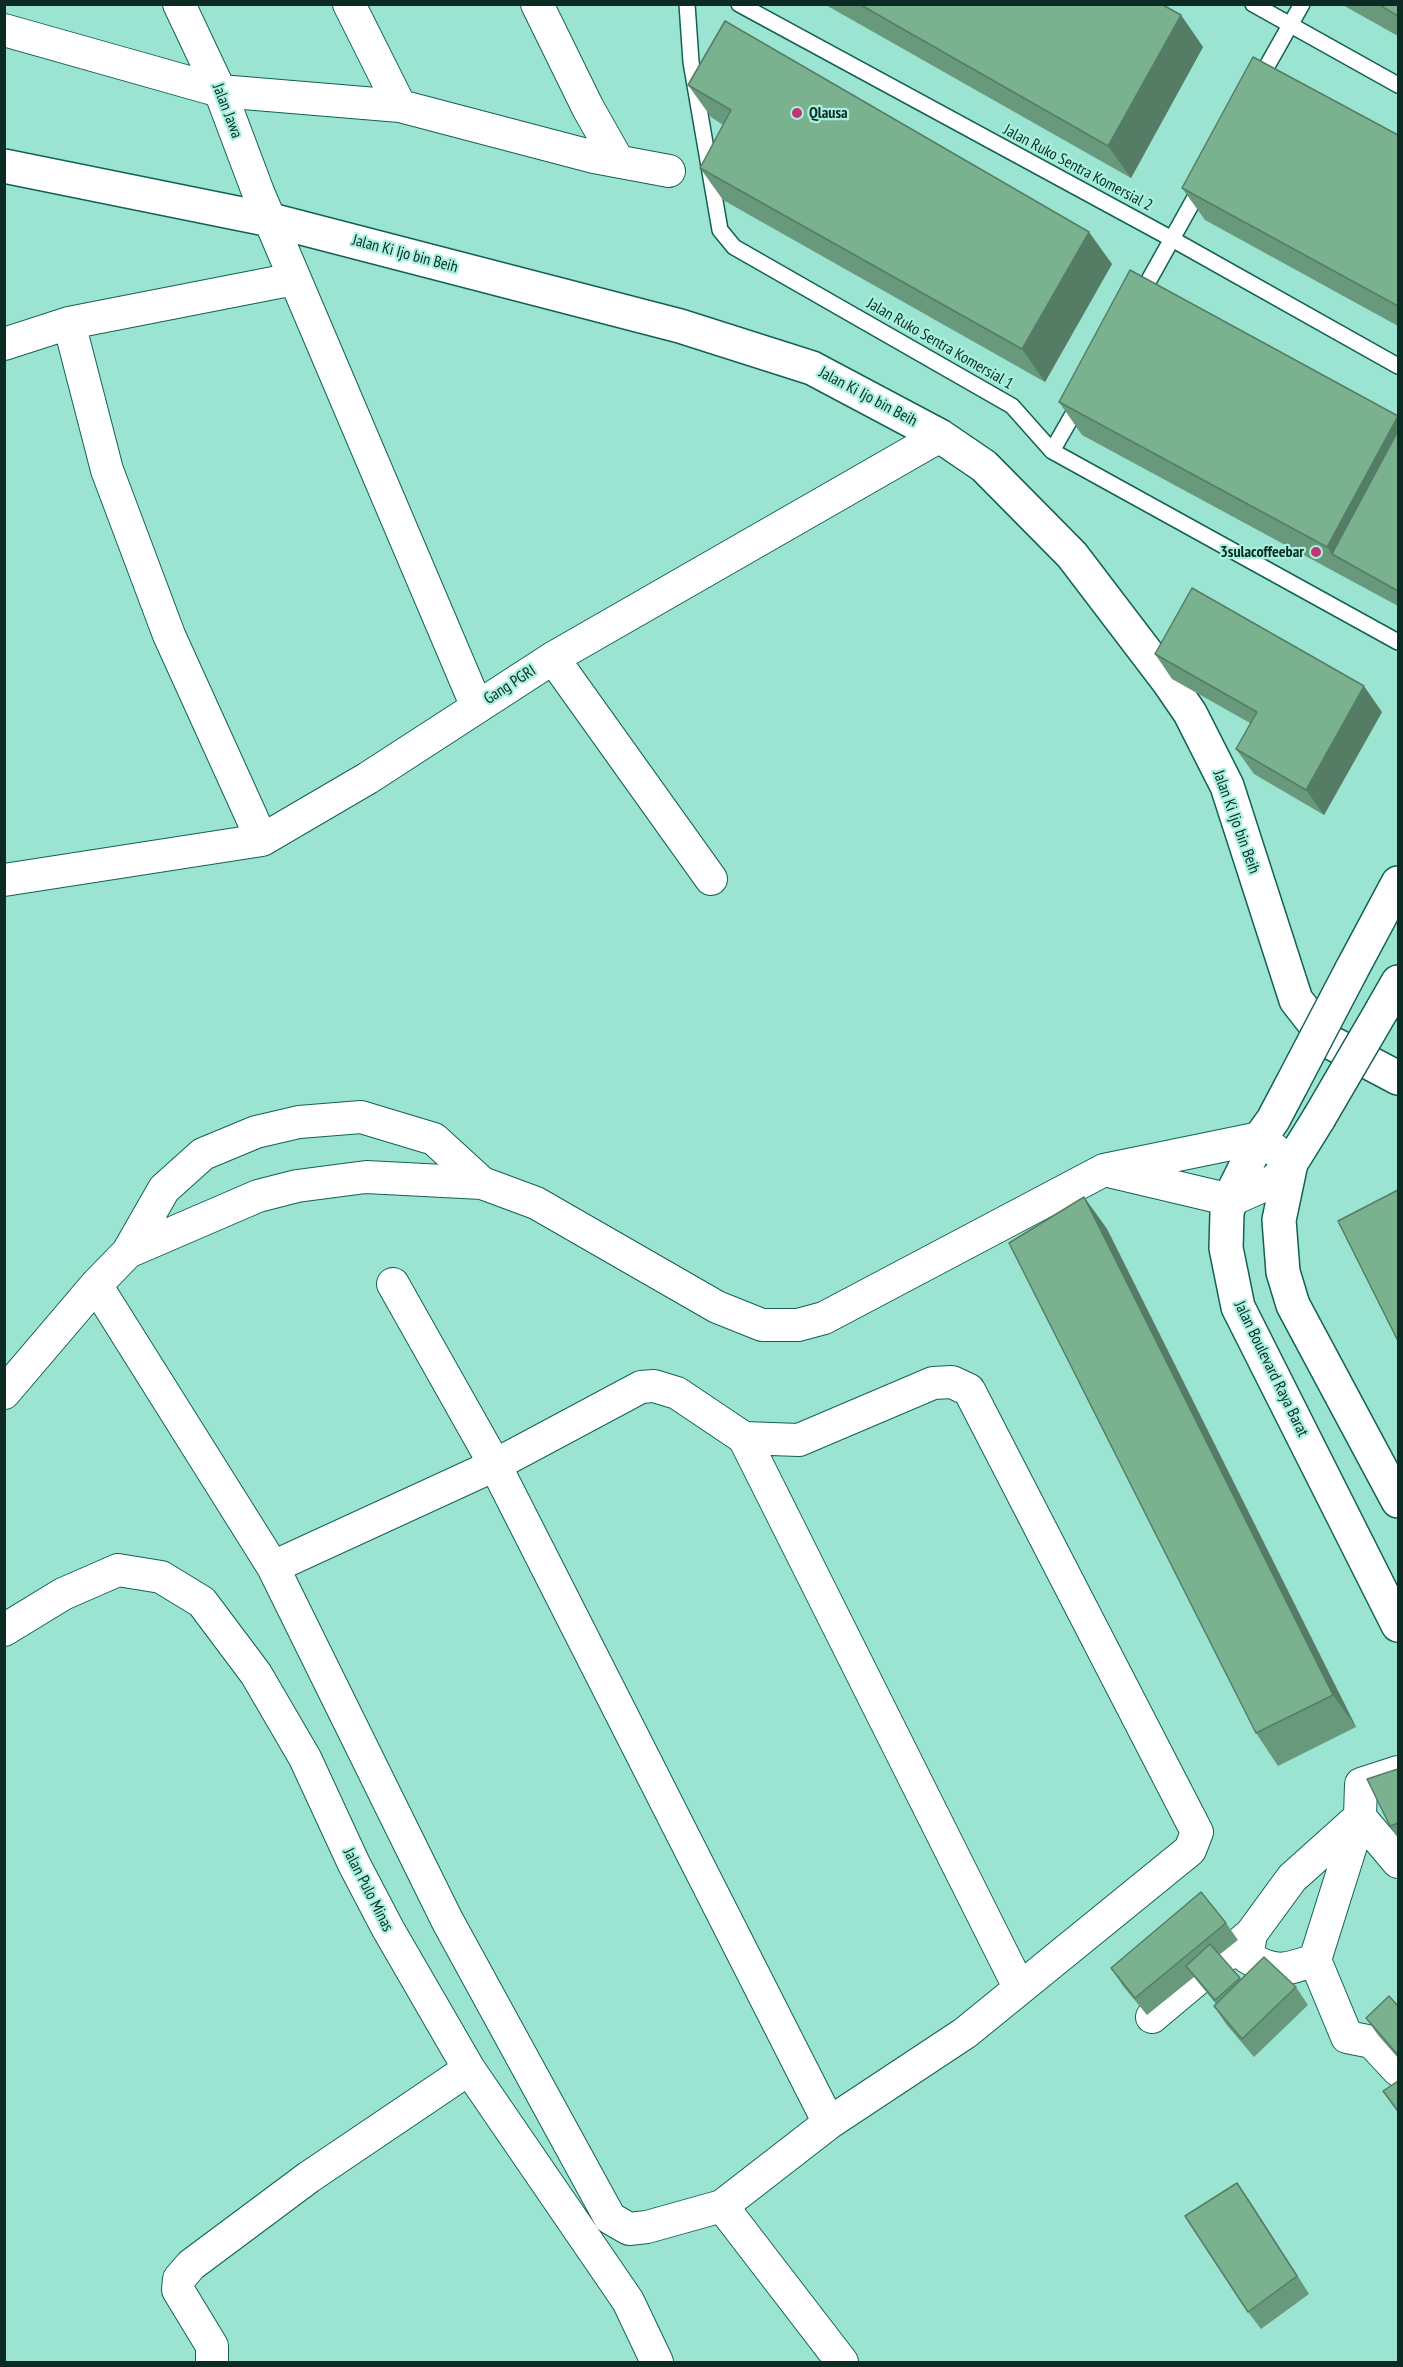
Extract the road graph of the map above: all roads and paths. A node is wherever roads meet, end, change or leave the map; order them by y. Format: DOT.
graph roads {
  1 [pos="178,4"];
  2 [pos="349,4"];
  3 [pos="537,4"];
  4 [pos="687,4"];
  5 [pos="739,4"];
  6 [pos="1253,4"];
  7 [pos="1302,4"];
  8 [pos="1290,25"];
  9 [pos="4,30"];
  10 [pos="1398,85"];
  11 [pos="220,91"];
  12 [pos="1251,96"];
  13 [pos="400,106"];
  14 [pos="618,161"];
  15 [pos="4,166"];
  16 [pos="1211,168"];
  17 [pos="669,171"];
  18 [pos="271,219"];
  19 [pos="1172,239"];
  20 [pos="294,279"];
  21 [pos="1132,310"];
  22 [pos="69,323"];
  23 [pos="4,344"];
  24 [pos="1398,366"];
  25 [pos="1086,391"];
  26 [pos="940,436"];
  27 [pos="1052,452"];
  28 [pos="1398,642"];
  29 [pos="553,658"];
  30 [pos="477,707"];
  31 [pos="262,840"];
  32 [pos="711,879"];
  33 [pos="4,880"];
  34 [pos="1394,905"];
  35 [pos="1398,982"];
  36 [pos="1398,1078"];
  37 [pos="1260,1138"];
  38 [pos="1291,1163"];
  39 [pos="1104,1170"];
  40 [pos="482,1183"];
  41 [pos="1232,1200"];
  42 [pos="128,1252"];
  43 [pos="393,1284"];
  44 [pos="96,1285"];
  45 [pos="4,1393"];
  46 [pos="744,1438"];
  47 [pos="495,1465"];
  48 [pos="1398,1501"];
  49 [pos="273,1567"];
  50 [pos="1398,1625"];
  51 [pos="4,1630"];
  52 [pos="1398,1772"];
  53 [pos="1360,1817"];
  54 [pos="1398,1862"];
  55 [pos="1251,1934"];
  56 [pos="1316,1960"];
  57 [pos="1019,1988"];
  58 [pos="1152,2017"];
  59 [pos="469,2069"];
  60 [pos="1398,2070"];
  61 [pos="829,2123"];
  62 [pos="722,2206"];
  63 [pos="212,2362"];
  64 [pos="657,2362"];
  65 [pos="842,2362"];
  1 -- 11 [label="street, Jalan Jawa"];
  2 -- 13 [label="street"];
  3 -- 14 [label="street"];
  4 -- 27 [label="lane, Jalan Ruko Sentra Komersial 1"];
  5 -- 19 [label="lane, Jalan Ruko Sentra Komersial 2"];
  6 -- 8 [label="lane"];
  7 -- 8 [label="lane"];
  8 -- 10 [label="lane"];
  8 -- 12 [label="lane"];
  9 -- 11 [label="street"];
  11 -- 13 [label="street"];
  11 -- 18 [label="street, Jalan Jawa"];
  13 -- 14 [label="street"];
  14 -- 17 [label="street"];
  15 -- 18 [label="street, Jalan Ki Ijo bin Beih"];
  16 -- 19 [label="lane"];
  18 -- 20 [label="street, Gang PGRI"];
  18 -- 26 [label="street, Jalan Ki Ijo bin Beih"];
  19 -- 21 [label="lane"];
  19 -- 24 [label="lane, Jalan Ruko Sentra Komersial 2"];
  20 -- 22 [label="street"];
  20 -- 30 [label="street, Gang PGRI"];
  22 -- 23 [label="street"];
  22 -- 31 [label="street"];
  25 -- 27 [label="lane"];
  26 -- 29 [label="street, Gang PGRI"];
  26 -- 36 [label="street, Jalan Ki Ijo bin Beih"];
  27 -- 28 [label="lane, Jalan Ruko Sentra Komersial 1"];
  29 -- 30 [label="street, Gang PGRI"];
  29 -- 32 [label="street"];
  30 -- 31 [label="street"];
  31 -- 33 [label="street"];
  34 -- 37 [label="street, Jalan Boulevard Raya Barat, bridge"];
  35 -- 38 [label="street, bridge"];
  37 -- 38 [label="street"];
  37 -- 39 [label="street"];
  37 -- 41 [label="street, Jalan Boulevard Raya Barat"];
  38 -- 41 [label="street"];
  38 -- 48 [label="street"];
  39 -- 40 [label="street"];
  39 -- 41 [label="street"];
  40 -- 42 [label="street"];
  40 -- 42 [label="street"];
  41 -- 50 [label="street, Jalan Boulevard Raya Barat"];
  42 -- 44 [label="street"];
  43 -- 47 [label="street"];
  44 -- 45 [label="street"];
  44 -- 49 [label="street"];
  46 -- 47 [label="street"];
  46 -- 57 [label="street"];
  46 -- 57 [label="street"];
  47 -- 49 [label="street"];
  47 -- 61 [label="street"];
  49 -- 62 [label="street"];
  51 -- 59 [label="street, Jalan Pulo Minas"];
  52 -- 53 [label="street"];
  53 -- 54 [label="street"];
  53 -- 55 [label="street"];
  53 -- 56 [label="street"];
  55 -- 56 [label="street"];
  55 -- 58 [label="street"];
  56 -- 60 [label="street"];
  57 -- 61 [label="street"];
  59 -- 63 [label="street"];
  59 -- 64 [label="street, Jalan Pulo Minas"];
  61 -- 62 [label="street"];
  62 -- 65 [label="street"];
}
